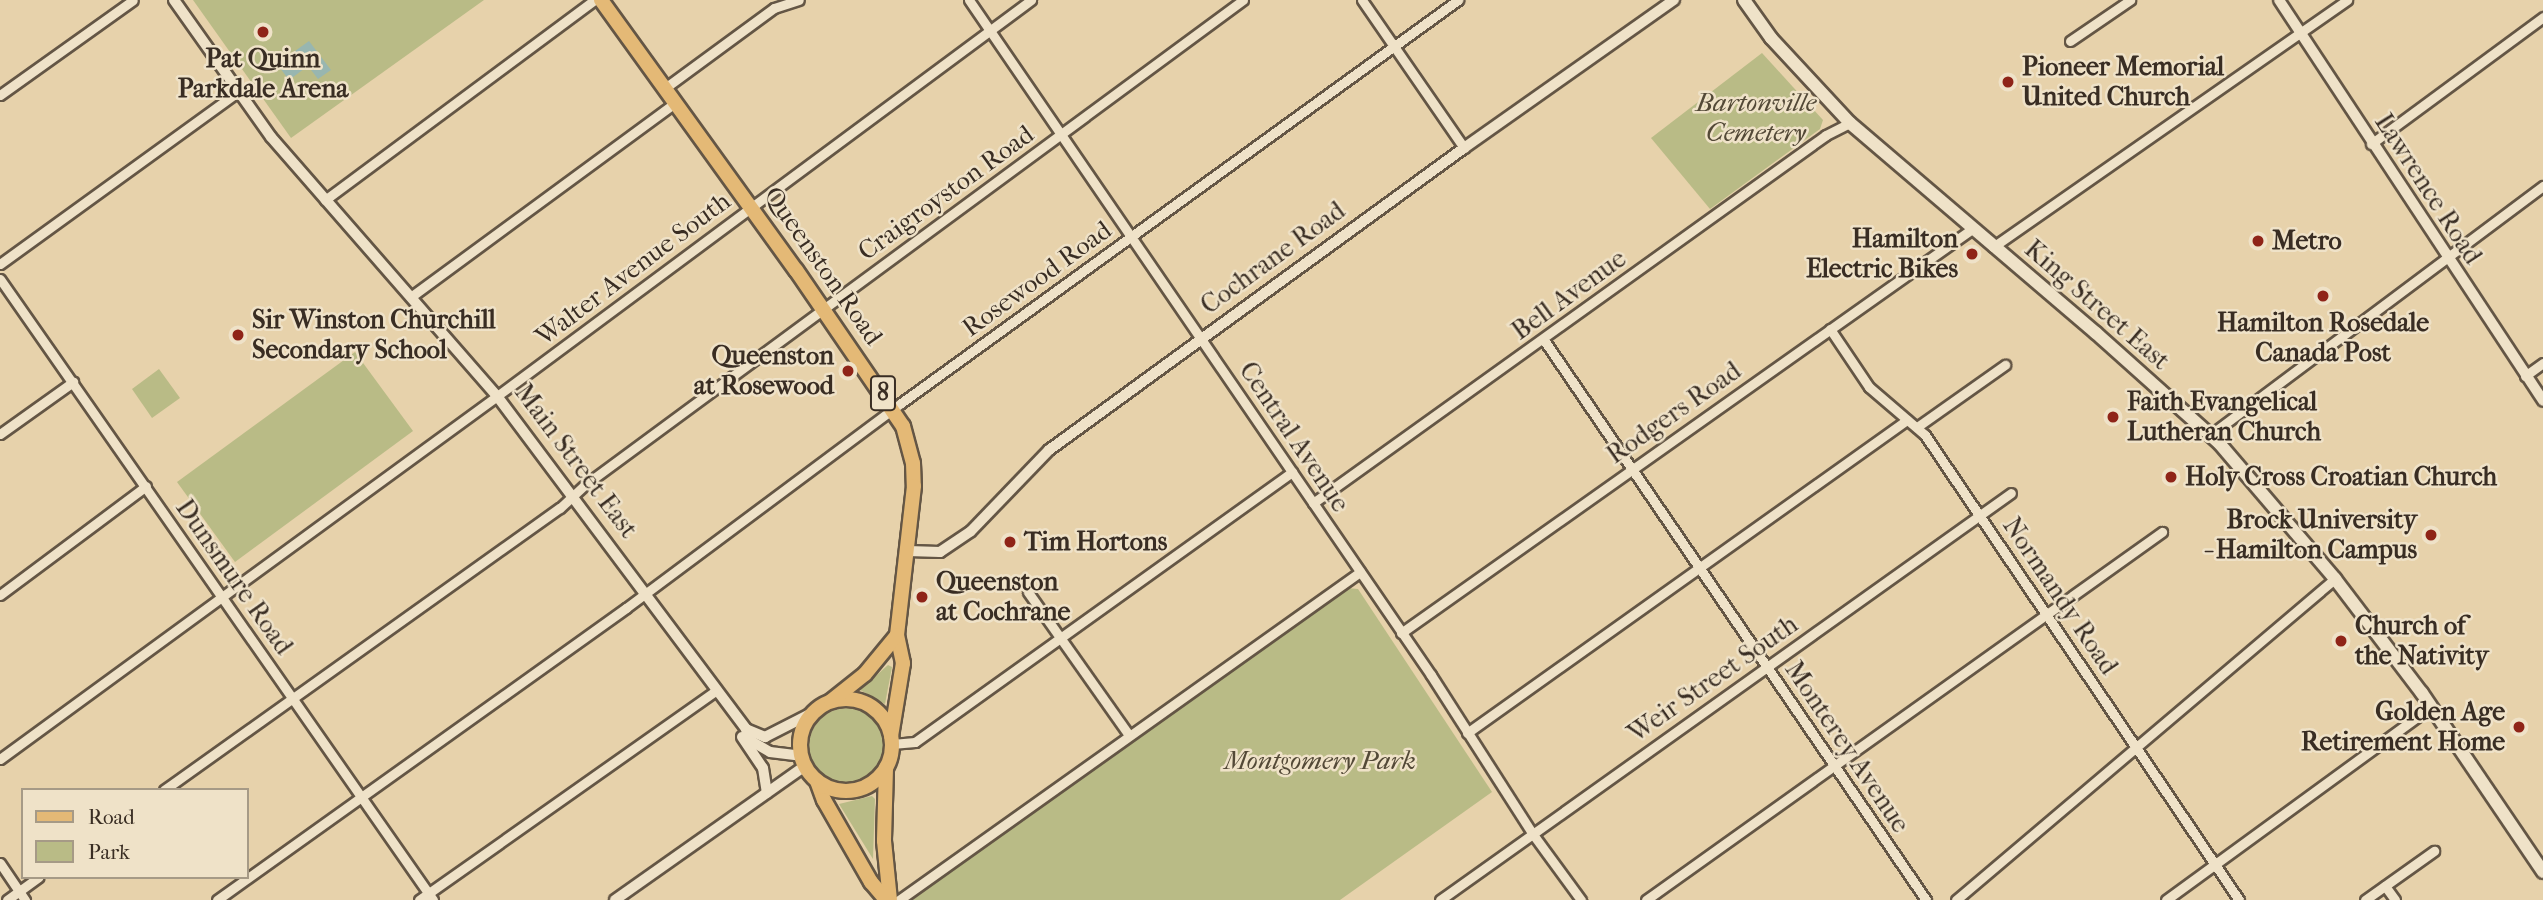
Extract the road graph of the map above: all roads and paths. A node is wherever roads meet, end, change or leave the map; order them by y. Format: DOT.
graph roads {
  1 [pos="133,0"];
  2 [pos="174,0"];
  3 [pos="594,0"];
  4 [pos="601,0"];
  5 [pos="799,0"];
  6 [pos="969,0"];
  7 [pos="1031,0"];
  8 [pos="1244,0"];
  9 [pos="1362,0"];
  10 [pos="1458,0"];
  11 [pos="1674,0"];
  12 [pos="1744,0"];
  13 [pos="2130,0"];
  14 [pos="2279,0"];
  15 [pos="2347,0"];
  16 [pos="2543,16"];
  17 [pos="989,31"];
  18 [pos="2300,34"];
  19 [pos="2070,41"];
  20 [pos="1394,47"];
  21 [pos="665,88"];
  22 [pos="238,92"];
  23 [pos="0,95"];
  24 [pos="676,102"];
  25 [pos="1850,123"];
  26 [pos="1060,136"];
  27 [pos="2371,144"];
  28 [pos="1464,148"];
  29 [pos="2543,186"];
  30 [pos="325,200"];
  31 [pos="751,207"];
  32 [pos="1972,229"];
  33 [pos="1129,238"];
  34 [pos="1993,247"];
  35 [pos="2445,257"];
  36 [pos="0,264"];
  37 [pos="0,279"];
  38 [pos="412,296"];
  39 [pos="823,309"];
  40 [pos="1830,329"];
  41 [pos="1201,340"];
  42 [pos="1544,340"];
  43 [pos="2543,363"];
  44 [pos="2005,365"];
  45 [pos="2525,376"];
  46 [pos="73,382"];
  47 [pos="497,396"];
  48 [pos="2543,401"];
  49 [pos="894,409"];
  50 [pos="1908,420"];
  51 [pos="1917,427"];
  52 [pos="0,434"];
  53 [pos="2210,435"];
  54 [pos="1631,468"];
  55 [pos="1292,472"];
  56 [pos="146,486"];
  57 [pos="2011,493"];
  58 [pos="573,496"];
  59 [pos="1314,503"];
  60 [pos="1980,515"];
  61 [pos="2162,532"];
  62 [pos="908,551"];
  63 [pos="1700,568"];
  64 [pos="1360,572"];
  65 [pos="2335,579"];
  66 [pos="1028,592"];
  67 [pos="642,593"];
  68 [pos="0,595"];
  69 [pos="222,598"];
  70 [pos="2047,614"];
  71 [pos="1401,633"];
  72 [pos="897,635"];
  73 [pos="1060,635"];
  74 [pos="1767,666"];
  75 [pos="715,691"];
  76 [pos="293,699"];
  77 [pos="830,702"];
  78 [pos="2431,707"];
  79 [pos="814,712"];
  80 [pos="737,719"];
  81 [pos="746,730"];
  82 [pos="1467,733"];
  83 [pos="1129,735"];
  84 [pos="892,740"];
  85 [pos="2136,748"];
  86 [pos="0,759"];
  87 [pos="803,761"];
  88 [pos="1833,765"];
  89 [pos="886,768"];
  90 [pos="817,781"];
  91 [pos="167,788"];
  92 [pos="766,793"];
  93 [pos="361,797"];
  94 [pos="1532,832"];
  95 [pos="2434,850"];
  96 [pos="0,863"];
  97 [pos="2215,865"];
  98 [pos="2543,872"];
  99 [pos="248,878"];
  100 [pos="36,879"];
  101 [pos="246,879"];
  102 [pos="2385,886"];
  103 [pos="18,891"];
  104 [pos="431,897"];
  105 [pos="7,900"];
  106 [pos="25,900"];
  107 [pos="217,900"];
  108 [pos="419,900"];
  109 [pos="615,900"];
  110 [pos="888,900"];
  111 [pos="900,900"];
  112 [pos="1440,900"];
  113 [pos="1581,900"];
  114 [pos="1646,900"];
  115 [pos="1926,900"];
  116 [pos="1956,900"];
  117 [pos="2166,900"];
  118 [pos="2239,900"];
  119 [pos="2365,900"];
  120 [pos="2395,900"];
  1 -- 23 [label="street"];
  2 -- 22 [label="street, Main Street East"];
  3 -- 30 [label="street"];
  4 -- 21 [label="main road, Queenston Road / 8"];
  5 -- 21 [label="street"];
  6 -- 17 [label="street, Central Avenue"];
  7 -- 17 [label="street, Walter Avenue South"];
  8 -- 26 [label="street, Craigroyston Road"];
  9 -- 20 [label="street"];
  10 -- 20 [label="street, Rosewood Road"];
  11 -- 28 [label="street, Cochrane Road"];
  12 -- 25 [label="main road, King Street East"];
  13 -- 19 [label="street"];
  14 -- 18 [label="street, Lawrence Road"];
  15 -- 18 [label="street"];
  16 -- 27 [label="street"];
  17 -- 26 [label="street, Central Avenue"];
  17 -- 31 [label="street, Walter Avenue South"];
  18 -- 27 [label="street, Lawrence Road"];
  18 -- 34 [label="street"];
  20 -- 28 [label="street"];
  20 -- 33 [label="street, Rosewood Road"];
  21 -- 24 [label="main road, Queenston Road / 8"];
  22 -- 30 [label="street, Main Street East"];
  22 -- 36 [label="street"];
  24 -- 31 [label="main road, Queenston Road / 8"];
  24 -- 38 [label="street"];
  25 -- 32 [label="main road, King Street East"];
  25 -- 42 [label="street, Bell Avenue"];
  26 -- 33 [label="street, Central Avenue"];
  26 -- 39 [label="street, Craigroyston Road"];
  27 -- 35 [label="street, Lawrence Road"];
  28 -- 41 [label="street, Cochrane Road"];
  29 -- 35 [label="street"];
  30 -- 38 [label="street, Main Street East"];
  31 -- 39 [label="main road, Queenston Road / 8"];
  31 -- 47 [label="street, Walter Avenue South"];
  32 -- 34 [label="main road, King Street East"];
  32 -- 40 [label="street, Rodgers Road"];
  33 -- 41 [label="street, Central Avenue"];
  33 -- 49 [label="street, Rosewood Road"];
  34 -- 53 [label="main road, King Street East"];
  35 -- 45 [label="street, Lawrence Road"];
  35 -- 53 [label="street"];
  37 -- 46 [label="street, Dunsmure Road"];
  38 -- 47 [label="street, Main Street East"];
  39 -- 49 [label="main road, Queenston Road / 8"];
  39 -- 58 [label="street, Craigroyston Road"];
  40 -- 50 [label="street, Normandy Road"];
  40 -- 54 [label="street, Rodgers Road"];
  41 -- 55 [label="street, Central Avenue"];
  41 -- 62 [label="street, Cochrane Road"];
  42 -- 54 [label="street, Monterey Avenue"];
  42 -- 59 [label="street, Bell Avenue"];
  43 -- 45 [label="street"];
  44 -- 51 [label="street"];
  45 -- 48 [label="street, Lawrence Road"];
  46 -- 52 [label="street"];
  46 -- 56 [label="street, Dunsmure Road"];
  47 -- 58 [label="street, Main Street East"];
  47 -- 69 [label="street, Walter Avenue South"];
  49 -- 62 [label="main road, Queenston Road / 8"];
  49 -- 67 [label="street, Rosewood Road"];
  50 -- 51 [label="street, Normandy Road"];
  50 -- 63 [label="street"];
  51 -- 60 [label="street, Normandy Road"];
  53 -- 65 [label="main road, King Street East"];
  54 -- 63 [label="street, Monterey Avenue"];
  54 -- 71 [label="street, Rodgers Road"];
  55 -- 59 [label="street, Central Avenue"];
  55 -- 73 [label="street"];
  56 -- 68 [label="street"];
  56 -- 69 [label="street, Dunsmure Road"];
  57 -- 60 [label="street, Weir Street South"];
  58 -- 67 [label="street, Main Street East"];
  58 -- 76 [label="street, Craigroyston Road"];
  59 -- 64 [label="street, Central Avenue"];
  60 -- 70 [label="street, Normandy Road"];
  60 -- 74 [label="street, Weir Street South"];
  61 -- 70 [label="street"];
  62 -- 72 [label="main road, Queenston Road / 8"];
  63 -- 74 [label="street, Monterey Avenue"];
  63 -- 82 [label="street"];
  64 -- 71 [label="street, Central Avenue"];
  64 -- 83 [label="street"];
  65 -- 78 [label="main road, King Street East"];
  65 -- 85 [label="street"];
  66 -- 73 [label="street"];
  67 -- 75 [label="street, Main Street East"];
  67 -- 93 [label="street, Rosewood Road"];
  69 -- 76 [label="street, Dunsmure Road"];
  69 -- 86 [label="street, Walter Avenue South"];
  70 -- 85 [label="street, Normandy Road"];
  70 -- 88 [label="street"];
  71 -- 82 [label="street, Central Avenue"];
  72 -- 77 [label="main road"];
  72 -- 84 [label="main road, Queenston Road / 8"];
  73 -- 83 [label="street"];
  73 -- 84 [label="street"];
  74 -- 88 [label="street, Monterey Avenue"];
  74 -- 94 [label="street, Weir Street South"];
  75 -- 80 [label="street, Main Street East"];
  75 -- 104 [label="street"];
  76 -- 91 [label="street, Craigroyston Road"];
  76 -- 93 [label="street, Dunsmure Road"];
  77 -- 79 [label="main road"];
  77 -- 84 [label="main road"];
  78 -- 97 [label="street"];
  78 -- 98 [label="main road, King Street East"];
  79 -- 81 [label="street"];
  79 -- 87 [label="main road"];
  80 -- 81 [label="street, Main Street East"];
  80 -- 92 [label="street"];
  81 -- 87 [label="street, Main Street East"];
  82 -- 94 [label="street, Central Avenue"];
  83 -- 111 [label="street"];
  84 -- 89 [label="main road"];
  85 -- 97 [label="street, Normandy Road"];
  85 -- 116 [label="street"];
  87 -- 90 [label="main road"];
  87 -- 92 [label="street"];
  88 -- 114 [label="street"];
  88 -- 115 [label="street, Monterey Avenue"];
  89 -- 90 [label="main road"];
  89 -- 110 [label="main road"];
  90 -- 110 [label="main road"];
  92 -- 109 [label="street"];
  93 -- 99 [label="street, Rosewood Road"];
  93 -- 104 [label="street, Dunsmure Road"];
  94 -- 112 [label="street, Weir Street South"];
  94 -- 113 [label="street, Central Avenue"];
  95 -- 102 [label="street"];
  96 -- 103 [label="street"];
  97 -- 117 [label="street"];
  97 -- 118 [label="street, Normandy Road"];
  100 -- 103 [label="street"];
  101 -- 107 [label="street, Rosewood Road"];
  102 -- 119 [label="street"];
  102 -- 120 [label="street"];
  103 -- 105 [label="street"];
  103 -- 106 [label="street"];
  104 -- 108 [label="street"];
}
